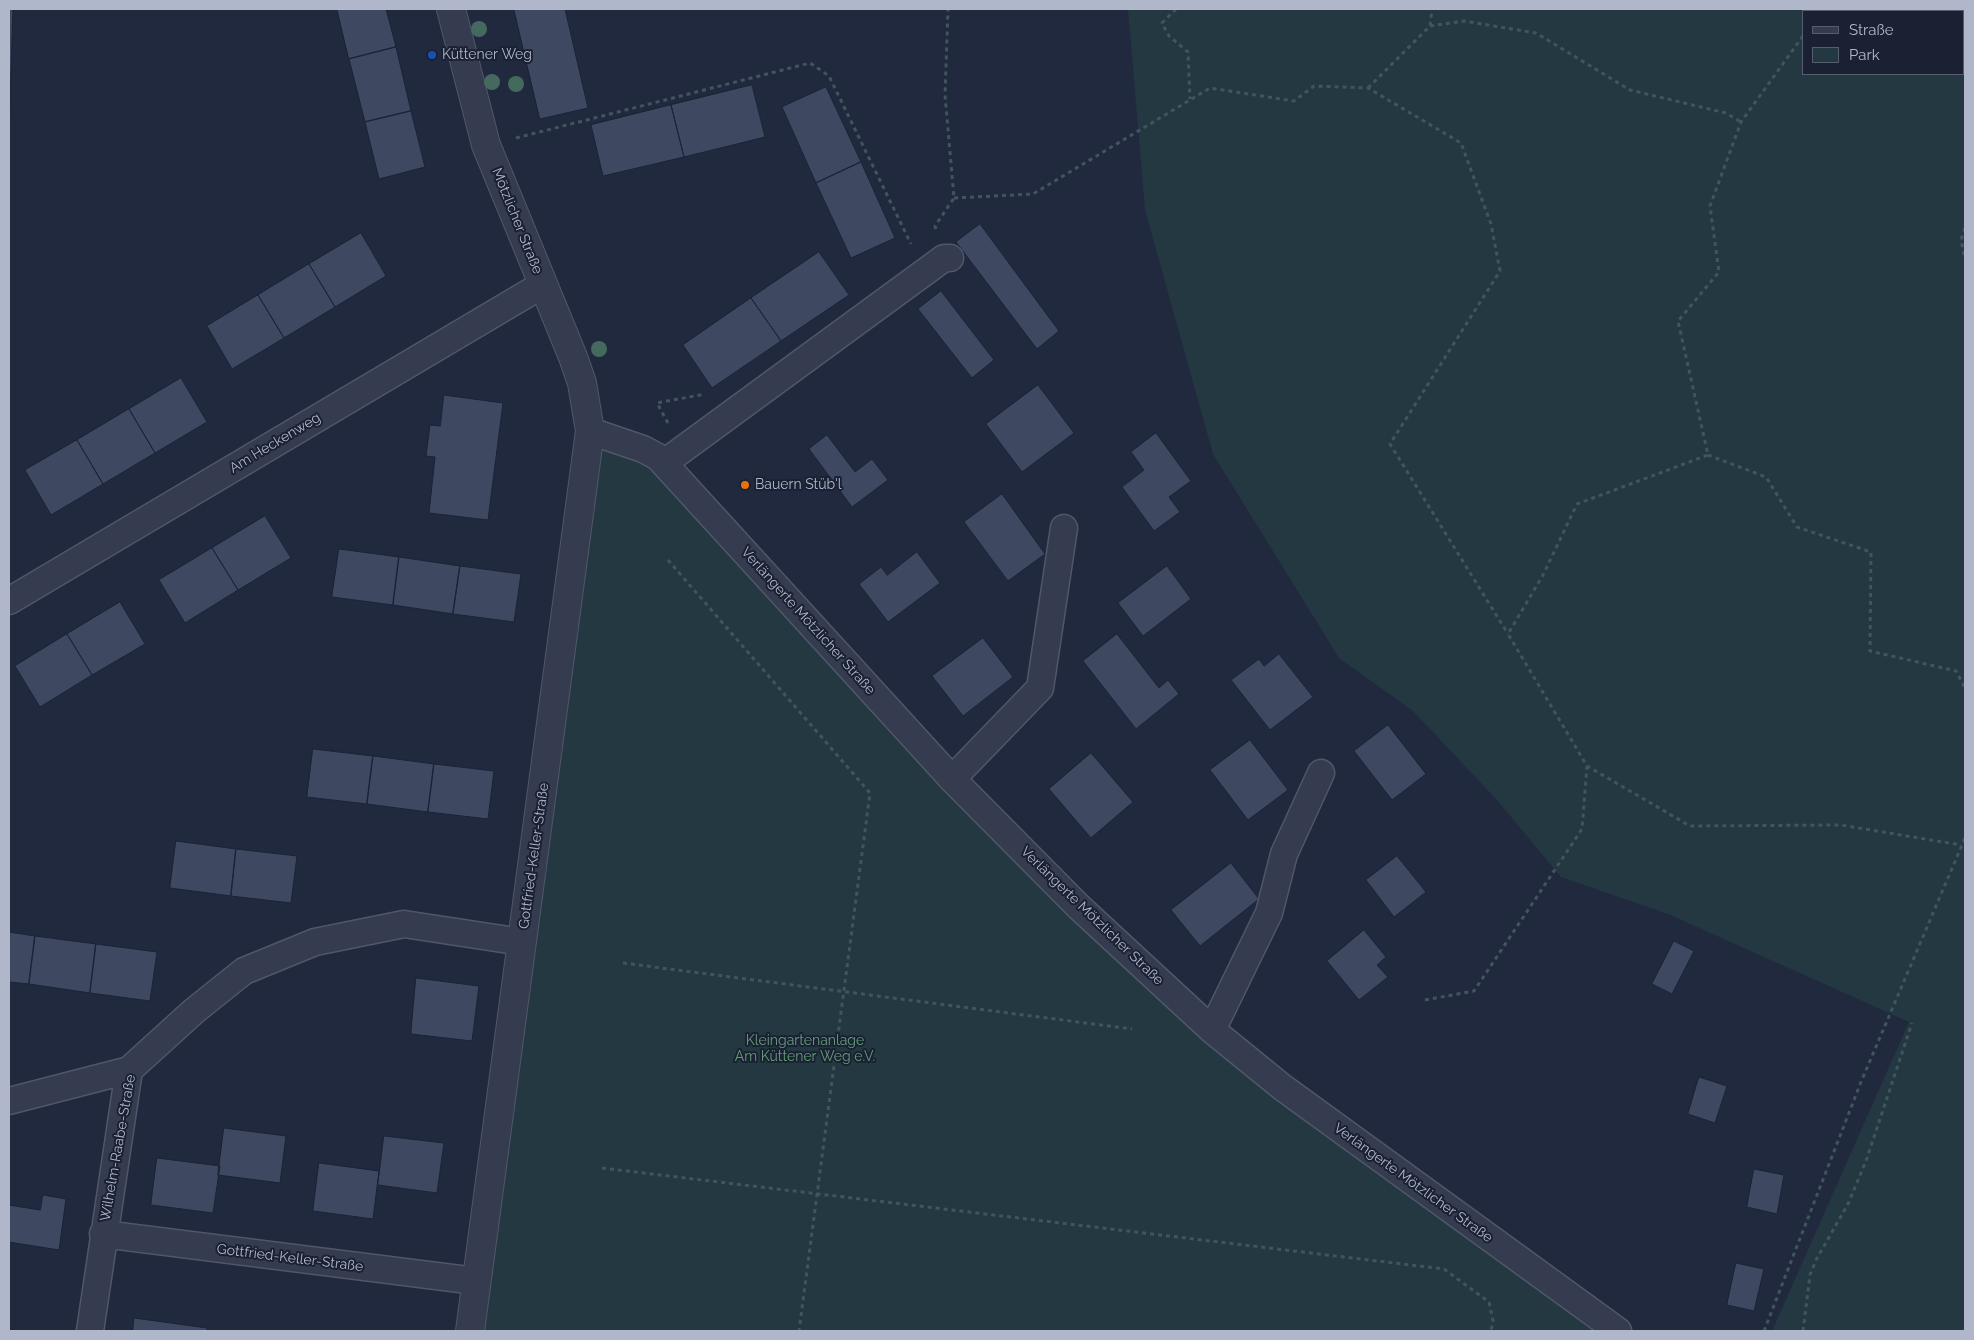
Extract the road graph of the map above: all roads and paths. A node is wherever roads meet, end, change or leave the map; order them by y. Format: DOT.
graph roads {
  1 [pos="451,9"];
  2 [pos="948,9"];
  3 [pos="1176,9"];
  4 [pos="1432,9"];
  5 [pos="1430,26"];
  6 [pos="1802,37"];
  7 [pos="1368,88"];
  8 [pos="1190,100"];
  9 [pos="1741,122"];
  10 [pos="486,145"];
  11 [pos="954,198"];
  12 [pos="1965,228"];
  13 [pos="914,249"];
  14 [pos="947,258"];
  15 [pos="1965,260"];
  16 [pos="542,285"];
  17 [pos="712,392"];
  18 [pos="590,431"];
  19 [pos="1708,455"];
  20 [pos="673,456"];
  21 [pos="1064,528"];
  22 [pos="668,560"];
  23 [pos="9,601"];
  24 [pos="1508,634"];
  25 [pos="1965,688"];
  26 [pos="1587,766"];
  27 [pos="1321,773"];
  28 [pos="952,779"];
  29 [pos="1965,838"];
  30 [pos="1961,845"];
  31 [pos="522,942"];
  32 [pos="624,963"];
  33 [pos="845,994"];
  34 [pos="1425,1000"];
  35 [pos="1912,1023"];
  36 [pos="1132,1029"];
  37 [pos="1212,1030"];
  38 [pos="129,1070"];
  39 [pos="9,1100"];
  40 [pos="602,1168"];
  41 [pos="819,1195"];
  42 [pos="103,1234"];
  43 [pos="476,1281"];
  44 [pos="90,1331"];
  45 [pos="470,1331"];
  46 [pos="799,1331"];
  47 [pos="1491,1331"];
  48 [pos="1618,1331"];
  49 [pos="1764,1331"];
  50 [pos="1802,1331"];
  1 -- 10 [label="street, Mötzlicher Straße"];
  2 -- 11 [label="path"];
  3 -- 8 [label="path"];
  4 -- 5 [label="path"];
  5 -- 7 [label="path"];
  5 -- 9 [label="path"];
  6 -- 9 [label="path"];
  7 -- 8 [label="path"];
  7 -- 24 [label="path"];
  8 -- 11 [label="path"];
  9 -- 19 [label="path"];
  10 -- 13 [label="path"];
  10 -- 16 [label="street, Mötzlicher Straße"];
  11 -- 14 [label="path"];
  12 -- 15 [label="path"];
  14 -- 20 [label="street"];
  16 -- 18 [label="street, Mötzlicher Straße"];
  16 -- 23 [label="street, Am Heckenweg"];
  17 -- 20 [label="path"];
  18 -- 20 [label="street, Verlängerte Mötzlicher Straße"];
  18 -- 31 [label="street, Gottfried-Keller-Straße"];
  19 -- 24 [label="path"];
  19 -- 25 [label="path"];
  20 -- 28 [label="street, Verlängerte Mötzlicher Straße"];
  21 -- 28 [label="street"];
  22 -- 33 [label="path"];
  24 -- 26 [label="path"];
  26 -- 30 [label="path"];
  26 -- 34 [label="path"];
  27 -- 37 [label="street"];
  28 -- 37 [label="street, Verlängerte Mötzlicher Straße"];
  29 -- 30 [label="path"];
  30 -- 49 [label="path"];
  31 -- 38 [label="street, Wilhelm-Raabe-Straße"];
  31 -- 43 [label="street, Gottfried-Keller-Straße"];
  32 -- 33 [label="path"];
  33 -- 36 [label="path"];
  33 -- 41 [label="path"];
  35 -- 50 [label="path"];
  37 -- 48 [label="street, Verlängerte Mötzlicher Straße"];
  38 -- 39 [label="street"];
  38 -- 42 [label="street, Wilhelm-Raabe-Straße"];
  40 -- 41 [label="path"];
  41 -- 46 [label="path"];
  41 -- 47 [label="path"];
  42 -- 43 [label="street, Gottfried-Keller-Straße"];
  42 -- 44 [label="street, Wilhelm-Raabe-Straße"];
  43 -- 45 [label="street, Gottfried-Keller-Straße"];
}
